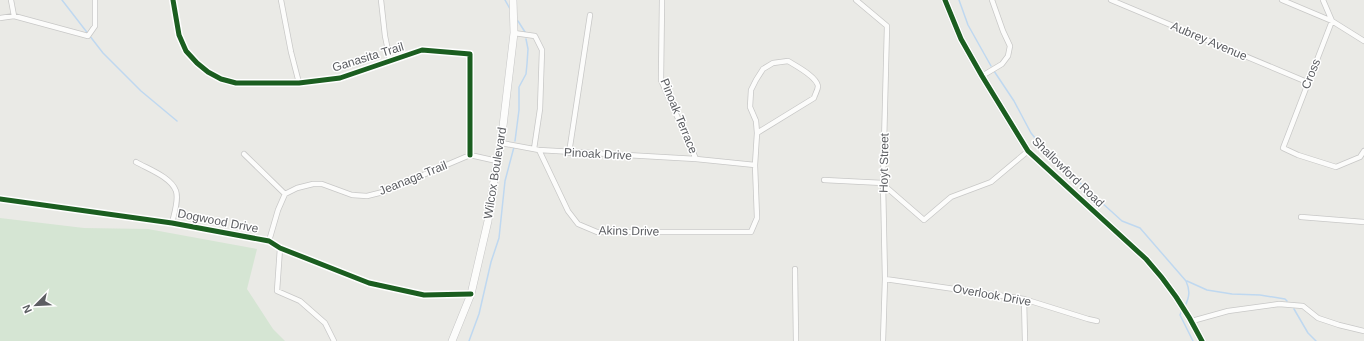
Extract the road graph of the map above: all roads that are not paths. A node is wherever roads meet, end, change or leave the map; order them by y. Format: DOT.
graph roads {
  1 [pos="11,0"];
  2 [pos="95,0"];
  3 [pos="173,0"];
  4 [pos="281,0"];
  5 [pos="381,0"];
  6 [pos="513,0"];
  7 [pos="662,0"];
  8 [pos="856,0"];
  9 [pos="945,0"];
  10 [pos="992,0"];
  11 [pos="1111,0"];
  12 [pos="1282,0"];
  13 [pos="1323,0"];
  14 [pos="590,15"];
  15 [pos="14,16"];
  16 [pos="0,18"];
  17 [pos="1332,21"];
  18 [pos="514,34"];
  19 [pos="1364,41"];
  20 [pos="390,60"];
  21 [pos="982,76"];
  22 [pos="1308,82"];
  23 [pos="299,83"];
  24 [pos="757,133"];
  25 [pos="501,143"];
  26 [pos="534,148"];
  27 [pos="539,150"];
  28 [pos="1028,151"];
  29 [pos="1364,151"];
  30 [pos="569,153"];
  31 [pos="244,154"];
  32 [pos="470,155"];
  33 [pos="696,159"];
  34 [pos="497,161"];
  35 [pos="136,162"];
  36 [pos="755,165"];
  37 [pos="824,180"];
  38 [pos="884,183"];
  39 [pos="285,194"];
  40 [pos="0,199"];
  41 [pos="1301,217"];
  42 [pos="1364,222"];
  43 [pos="172,223"];
  44 [pos="269,241"];
  45 [pos="280,248"];
  46 [pos="795,269"];
  47 [pos="885,279"];
  48 [pos="471,294"];
  49 [pos="1024,299"];
  50 [pos="1097,321"];
  51 [pos="1192,321"];
  52 [pos="1364,331"];
  53 [pos="334,341"];
  54 [pos="452,341"];
  55 [pos="796,341"];
  56 [pos="883,341"];
  57 [pos="1024,341"];
  58 [pos="1202,341"];
  1 -- 15 [label="street"];
  2 -- 15 [label="street"];
  3 -- 23 [label="street, Ganasita Trail"];
  4 -- 23 [label="street"];
  5 -- 20 [label="street"];
  6 -- 18 [label="main road, Wilcox Boulevard"];
  7 -- 33 [label="street, Pinoak Terrace"];
  8 -- 38 [label="street, Hoyt Street"];
  9 -- 21 [label="street, Shallowford Road"];
  10 -- 21 [label="street"];
  11 -- 22 [label="street, Aubrey Avenue"];
  12 -- 17 [label="street"];
  13 -- 17 [label="street"];
  14 -- 30 [label="street"];
  15 -- 16 [label="street"];
  17 -- 19 [label="street"];
  17 -- 22 [label="street, Cross"];
  18 -- 25 [label="main road, Wilcox Boulevard"];
  18 -- 26 [label="street"];
  20 -- 23 [label="street, Ganasita Trail"];
  20 -- 32 [label="street, Ganasita Trail"];
  21 -- 28 [label="street, Shallowford Road"];
  22 -- 29 [label="street, Cross"];
  24 -- 24 [label="street"];
  24 -- 36 [label="street"];
  25 -- 26 [label="street, Pinoak Drive"];
  25 -- 34 [label="main road, Wilcox Boulevard"];
  26 -- 27 [label="street, Pinoak Drive"];
  27 -- 30 [label="street, Pinoak Drive"];
  27 -- 36 [label="street, Akins Drive"];
  28 -- 38 [label="street"];
  28 -- 51 [label="street, Shallowford Road"];
  30 -- 33 [label="street, Pinoak Drive"];
  31 -- 39 [label="street"];
  32 -- 34 [label="street"];
  32 -- 39 [label="street, Jeanaga Trail"];
  33 -- 36 [label="street, Pinoak Drive"];
  34 -- 48 [label="main road, Wilcox Boulevard"];
  35 -- 43 [label="street"];
  37 -- 38 [label="street"];
  38 -- 47 [label="street, Hoyt Street"];
  39 -- 44 [label="street"];
  40 -- 43 [label="street, Dogwood Drive"];
  41 -- 42 [label="street"];
  43 -- 44 [label="street, Dogwood Drive"];
  44 -- 45 [label="street, Dogwood Drive"];
  45 -- 48 [label="street, Dogwood Drive"];
  45 -- 53 [label="street"];
  46 -- 55 [label="street"];
  47 -- 49 [label="street, Overlook Drive"];
  47 -- 56 [label="street, Hoyt Street"];
  48 -- 54 [label="main road, Wilcox Boulevard"];
  49 -- 50 [label="street, Overlook Drive"];
  49 -- 57 [label="street"];
  51 -- 52 [label="street"];
  51 -- 58 [label="street, Shallowford Road"];
}
